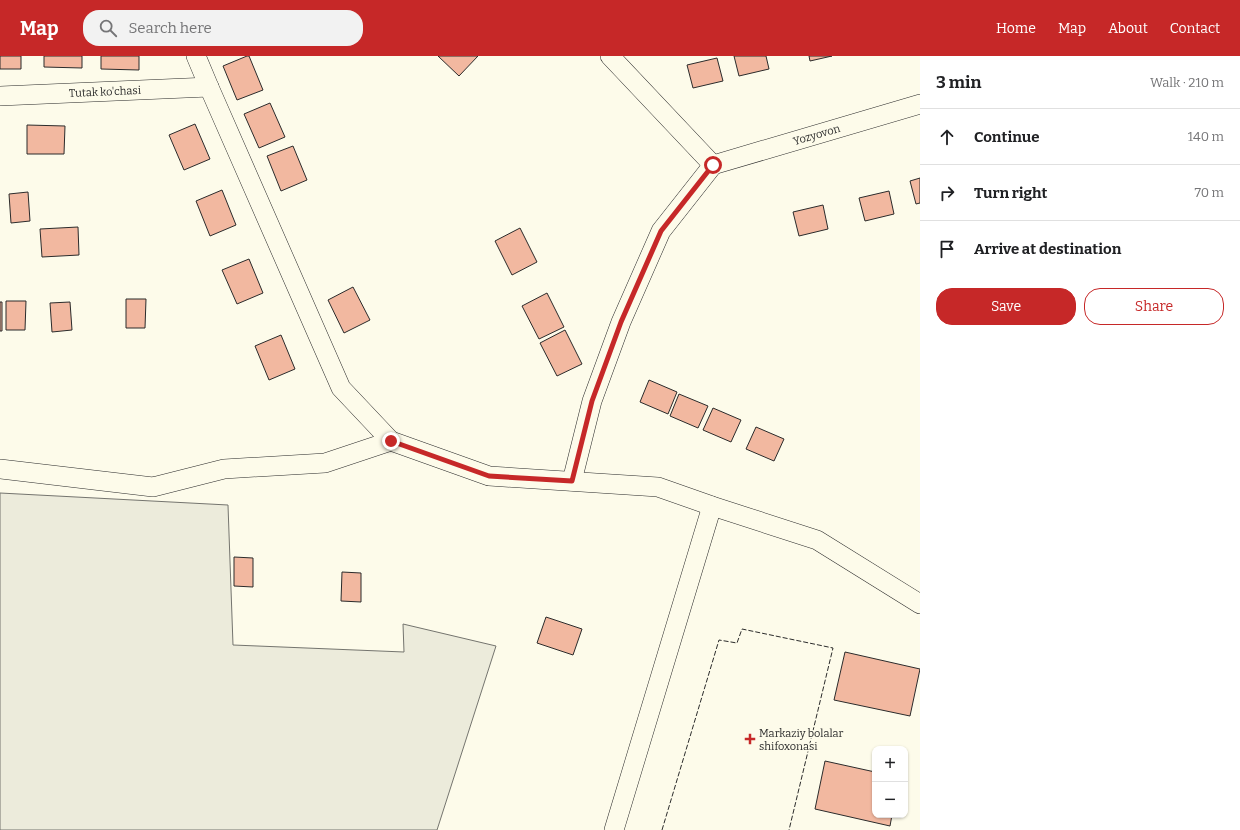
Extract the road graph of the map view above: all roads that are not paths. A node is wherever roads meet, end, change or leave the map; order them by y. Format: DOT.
graph roads {
  1 [pos="196,56"];
  2 [pos="610,56"];
  3 [pos="209,87"];
  4 [pos="0,96"];
  5 [pos="920,104"];
  6 [pos="713,165"];
  7 [pos="391,441"];
  8 [pos="0,469"];
  9 [pos="572,481"];
  10 [pos="712,506"];
  11 [pos="920,604"];
  12 [pos="614,830"];
  1 -- 3 [label="street"];
  2 -- 6 [label="street"];
  3 -- 4 [label="street, Tutak ko'chasi"];
  3 -- 7 [label="street"];
  5 -- 6 [label="street, Yozyovon"];
  6 -- 9 [label="street"];
  7 -- 8 [label="street"];
  7 -- 9 [label="street"];
  9 -- 10 [label="street"];
  10 -- 11 [label="street"];
  10 -- 12 [label="street"];
}
